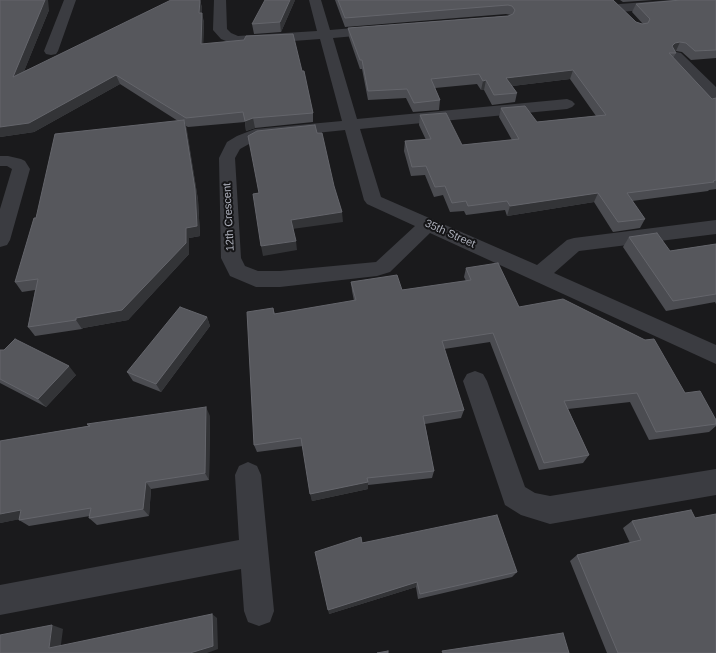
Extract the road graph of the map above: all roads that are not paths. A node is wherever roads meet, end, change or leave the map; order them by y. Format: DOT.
graph roads {
  1 [pos="70,0"];
  2 [pos="220,0"];
  3 [pos="315,0"];
  4 [pos="716,0"];
  5 [pos="616,4"];
  6 [pos="630,18"];
  7 [pos="388,29"];
  8 [pos="326,34"];
  9 [pos="51,51"];
  10 [pos="676,56"];
  11 [pos="715,93"];
  12 [pos="567,104"];
  13 [pos="352,125"];
  14 [pos="0,161"];
  15 [pos="428,224"];
  16 [pos="716,227"];
  17 [pos="0,240"];
  18 [pos="539,274"];
  19 [pos="716,355"];
  20 [pos="476,381"];
  21 [pos="248,475"];
  22 [pos="716,482"];
  23 [pos="254,552"];
  24 [pos="0,600"];
  25 [pos="259,611"];
  1 -- 9 [label="street"];
  2 -- 8 [label="street"];
  3 -- 8 [label="street, 35th Street"];
  4 -- 5 [label="street"];
  5 -- 6 [label="street"];
  7 -- 8 [label="street"];
  8 -- 13 [label="street, 35th Street"];
  10 -- 11 [label="street"];
  12 -- 13 [label="street, 12th Crescent"];
  13 -- 15 [label="street, 35th Street"];
  13 -- 15 [label="street, 12th Crescent"];
  14 -- 17 [label="street"];
  15 -- 18 [label="street, 35th Street"];
  16 -- 18 [label="street"];
  18 -- 19 [label="street, 35th Street"];
  20 -- 22 [label="street"];
  21 -- 23 [label="street"];
  23 -- 24 [label="street"];
  23 -- 25 [label="street"];
}
